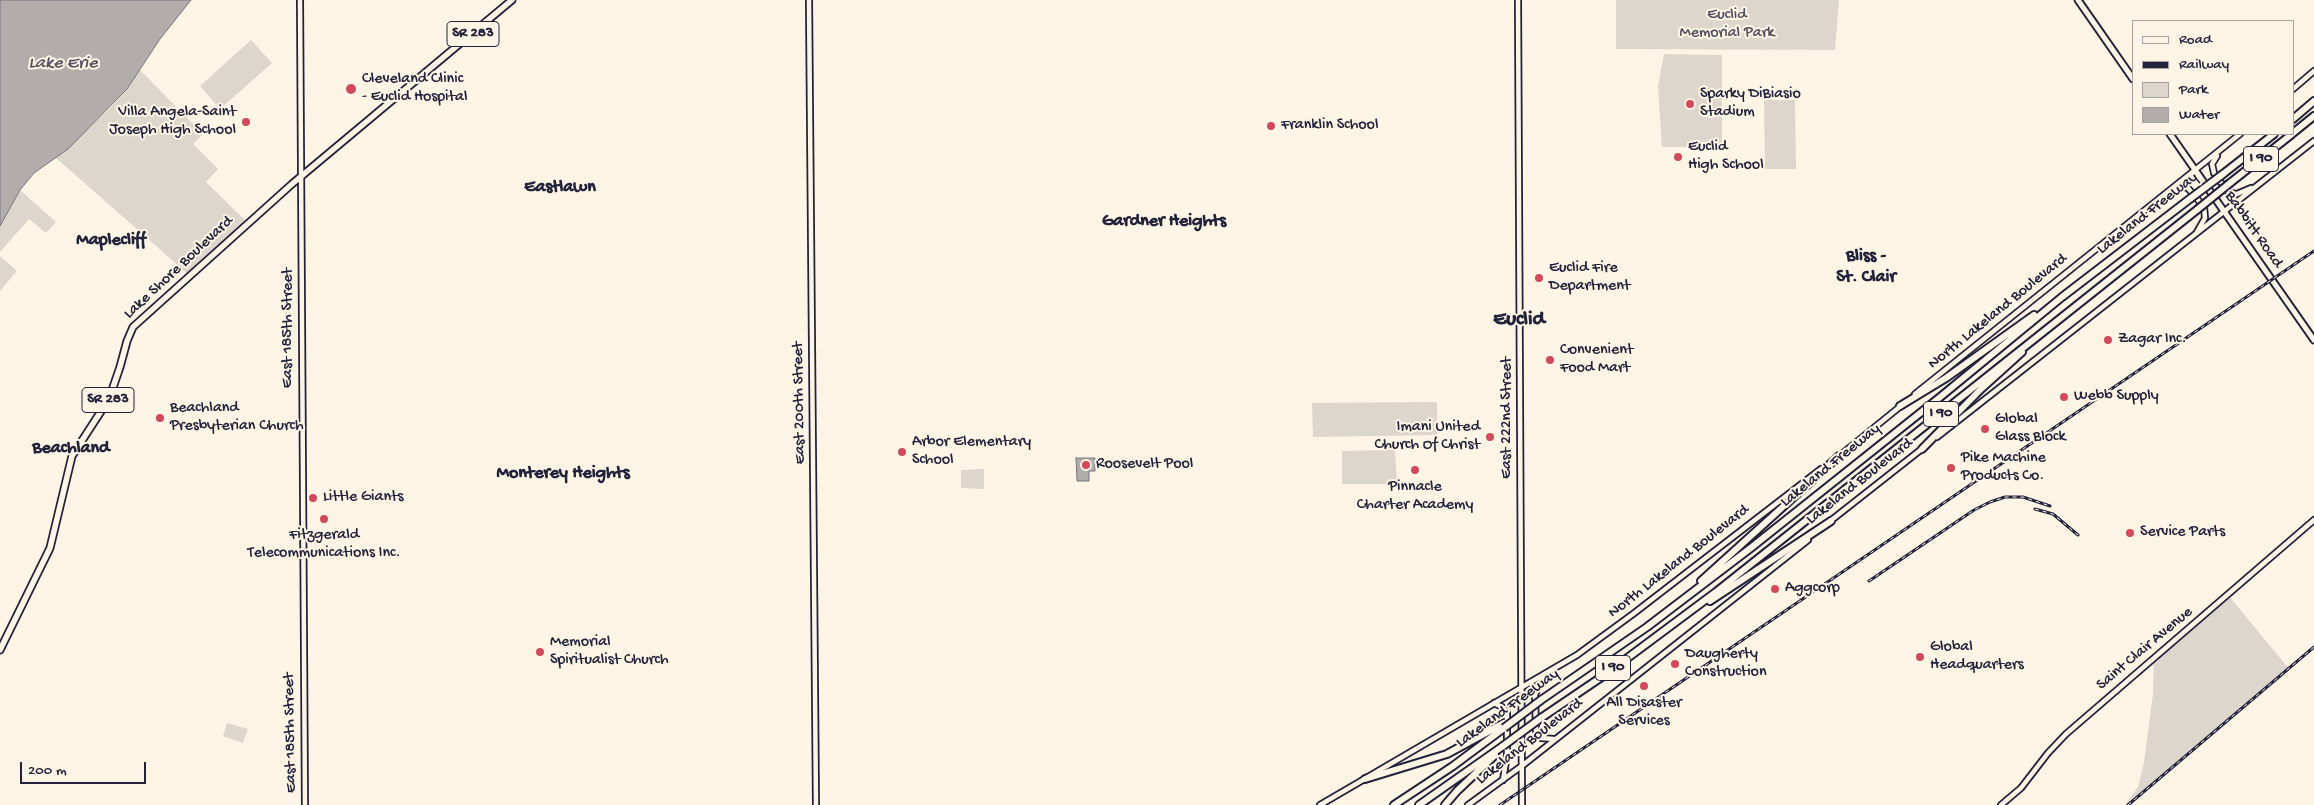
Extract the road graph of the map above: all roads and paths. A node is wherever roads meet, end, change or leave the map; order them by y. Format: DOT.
graph roads {
  1 [pos="300,0"];
  2 [pos="512,0"];
  3 [pos="809,0"];
  4 [pos="1518,0"];
  5 [pos="2078,0"];
  6 [pos="2314,71"];
  7 [pos="2132,78"];
  8 [pos="2294,87"];
  9 [pos="2314,101"];
  10 [pos="2314,116"];
  11 [pos="2294,118"];
  12 [pos="2294,131"];
  13 [pos="2171,135"];
  14 [pos="2239,135"];
  15 [pos="2273,135"];
  16 [pos="2290,135"];
  17 [pos="2314,141"];
  18 [pos="2222,149"];
  19 [pos="2196,171"];
  20 [pos="301,178"];
  21 [pos="2259,184"];
  22 [pos="2169,192"];
  23 [pos="2225,211"];
  24 [pos="2197,233"];
  25 [pos="2062,297"];
  26 [pos="2042,330"];
  27 [pos="2314,340"];
  28 [pos="1900,406"];
  29 [pos="1922,449"];
  30 [pos="1839,456"];
  31 [pos="2314,520"];
  32 [pos="1831,521"];
  33 [pos="1680,601"];
  34 [pos="1684,616"];
  35 [pos="0,650"];
  36 [pos="1544,674"];
  37 [pos="1522,686"];
  38 [pos="1494,703"];
  39 [pos="1504,726"];
  40 [pos="1557,738"];
  41 [pos="1503,746"];
  42 [pos="1522,765"];
  43 [pos="1365,779"];
  44 [pos="1503,780"];
  45 [pos="305,805"];
  46 [pos="816,805"];
  47 [pos="1320,805"];
  48 [pos="1394,805"];
  49 [pos="1419,805"];
  50 [pos="1445,805"];
  51 [pos="1468,805"];
  52 [pos="1522,805"];
  53 [pos="2001,805"];
  1 -- 20 [label="street, East 185th Street"];
  2 -- 20 [label="main road, Lake Shore Boulevard / SR 283"];
  3 -- 46 [label="street, East 200th Street"];
  4 -- 37 [label="street, East 222nd Street"];
  5 -- 7 [label="main road"];
  6 -- 8 [label="street"];
  9 -- 11 [label="highway"];
  10 -- 12 [label="highway, Lakeland Freeway / I 90"];
  13 -- 19 [label="main road, Babbitt Road"];
  14 -- 18 [label="street, North Lakeland Boulevard"];
  15 -- 25 [label="highway, Lakeland Freeway / I 90, bridge"];
  16 -- 26 [label="highway, Lakeland Freeway / I 90, bridge"];
  17 -- 21 [label="street, Lakeland Boulevard"];
  18 -- 19 [label="street, North Lakeland Boulevard"];
  18 -- 21 [label="street"];
  19 -- 22 [label="street, North Lakeland Boulevard"];
  19 -- 23 [label="main road, Babbitt Road"];
  20 -- 35 [label="main road, Lake Shore Boulevard / SR 283"];
  20 -- 45 [label="street, East 185th Street"];
  21 -- 23 [label="street, Lakeland Boulevard"];
  22 -- 24 [label="street"];
  22 -- 28 [label="street, North Lakeland Boulevard"];
  23 -- 24 [label="street, Lakeland Boulevard"];
  23 -- 27 [label="main road, Babbitt Road"];
  24 -- 29 [label="street, Lakeland Boulevard"];
  25 -- 28 [label="highway"];
  25 -- 33 [label="highway, Lakeland Freeway / I 90"];
  26 -- 29 [label="highway"];
  26 -- 34 [label="highway, Lakeland Freeway / I 90"];
  28 -- 30 [label="street, North Lakeland Boulevard"];
  29 -- 32 [label="street, Lakeland Boulevard"];
  30 -- 33 [label="highway"];
  30 -- 36 [label="street, North Lakeland Boulevard"];
  31 -- 53 [label="street, Saint Clair Avenue"];
  32 -- 34 [label="highway"];
  32 -- 40 [label="street, Lakeland Boulevard"];
  33 -- 39 [label="highway, Lakeland Freeway / I 90, bridge"];
  34 -- 41 [label="highway, Lakeland Freeway / I 90, bridge"];
  36 -- 37 [label="street, North Lakeland Boulevard"];
  36 -- 40 [label="street"];
  37 -- 38 [label="street, North Lakeland Boulevard"];
  37 -- 42 [label="street, East 222nd Street"];
  38 -- 43 [label="street, North Lakeland Boulevard"];
  38 -- 44 [label="street"];
  39 -- 43 [label="highway"];
  39 -- 48 [label="highway, Lakeland Freeway"];
  40 -- 42 [label="street, Lakeland Boulevard"];
  41 -- 49 [label="highway, Lakeland Freeway / I 90"];
  41 -- 50 [label="highway"];
  42 -- 44 [label="street, Lakeland Boulevard"];
  42 -- 52 [label="street, East 222nd Street"];
  43 -- 47 [label="street, North Lakeland Boulevard"];
  44 -- 51 [label="street, Lakeland Boulevard"];
}
